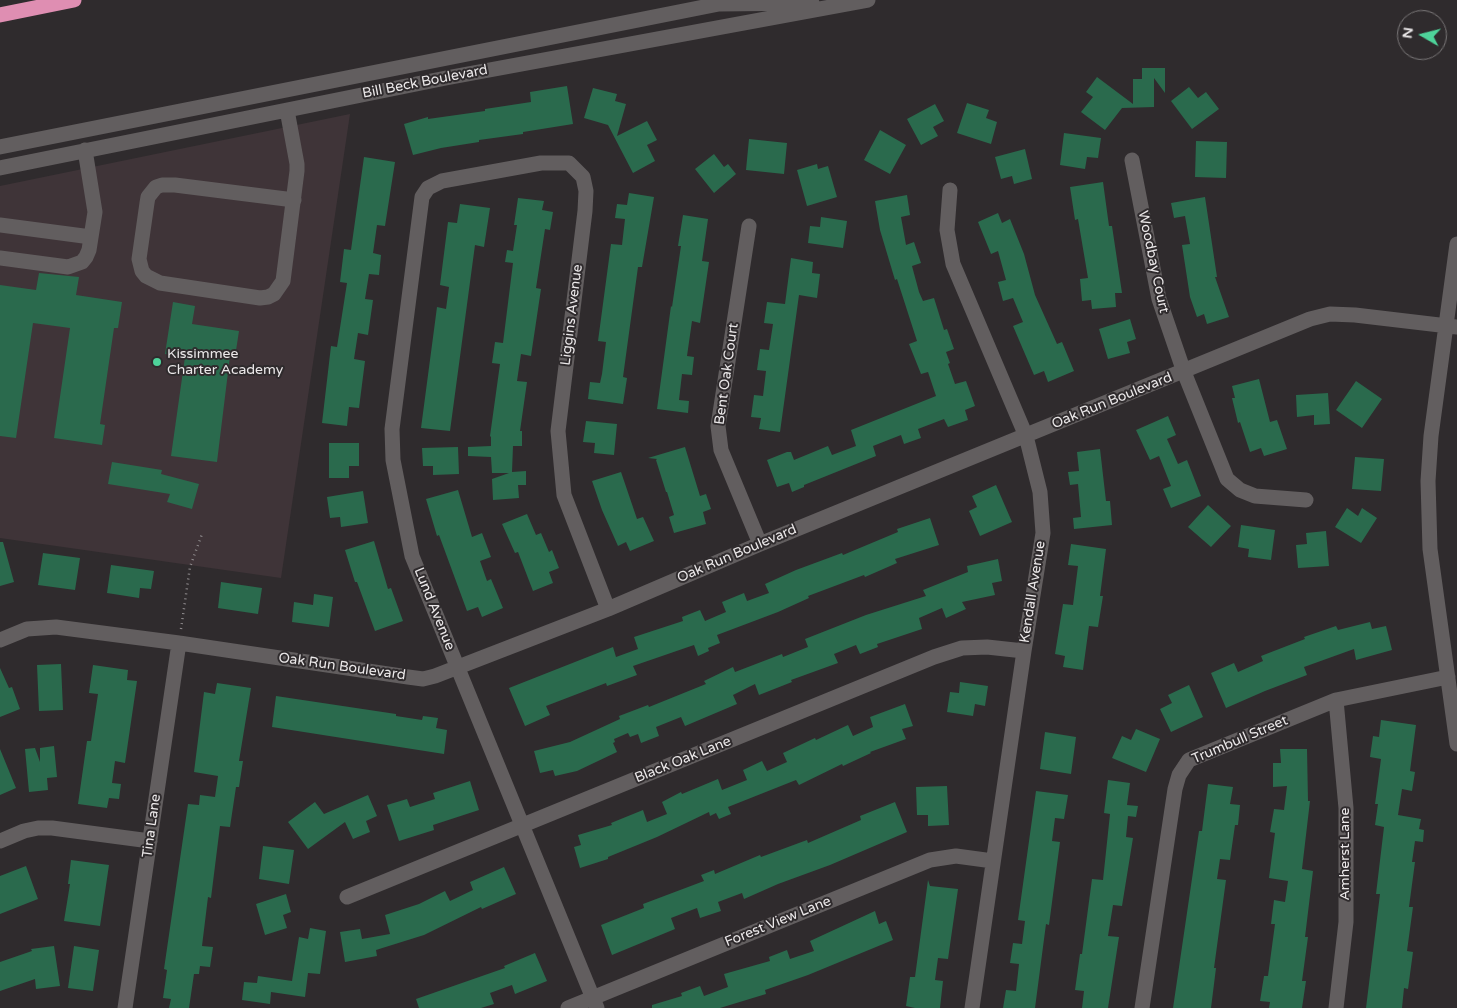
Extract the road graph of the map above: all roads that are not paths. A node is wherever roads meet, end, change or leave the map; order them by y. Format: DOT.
graph roads {
  1 [pos="74,0"];
  2 [pos="868,0"];
  3 [pos="851,3"];
  4 [pos="0,15"];
  5 [pos="287,110"];
  6 [pos="0,147"];
  7 [pos="85,150"];
  8 [pos="1132,160"];
  9 [pos="0,168"];
  10 [pos="428,188"];
  11 [pos="950,190"];
  12 [pos="294,200"];
  13 [pos="0,224"];
  14 [pos="749,226"];
  15 [pos="91,237"];
  16 [pos="1457,244"];
  17 [pos="0,258"];
  18 [pos="1451,326"];
  19 [pos="1184,372"];
  20 [pos="1026,436"];
  21 [pos="1306,500"];
  22 [pos="760,544"];
  23 [pos="608,609"];
  24 [pos="180,638"];
  25 [pos="0,640"];
  26 [pos="1024,651"];
  27 [pos="458,668"];
  28 [pos="1448,677"];
  29 [pos="1336,700"];
  30 [pos="1457,744"];
  31 [pos="522,826"];
  32 [pos="0,841"];
  33 [pos="150,841"];
  34 [pos="993,860"];
  35 [pos="347,896"];
  36 [pos="595,1003"];
  37 [pos="125,1008"];
  38 [pos="568,1008"];
  39 [pos="972,1008"];
  40 [pos="1142,1008"];
  41 [pos="1336,1008"];
  1 -- 4 [label="highway"];
  2 -- 3 [label="street, Bill Beck Boulevard"];
  3 -- 5 [label="street, Bill Beck Boulevard"];
  3 -- 6 [label="street, Bill Beck Boulevard"];
  5 -- 7 [label="street, Bill Beck Boulevard"];
  5 -- 12 [label="street"];
  7 -- 9 [label="street, Bill Beck Boulevard"];
  7 -- 15 [label="street"];
  8 -- 19 [label="street, Woodbay Court"];
  10 -- 23 [label="street, Liggins Avenue"];
  10 -- 27 [label="street, Lund Avenue"];
  11 -- 20 [label="street, Kendall Avenue"];
  12 -- 12 [label="street"];
  13 -- 15 [label="street"];
  14 -- 22 [label="street, Bent Oak Court"];
  15 -- 17 [label="street"];
  16 -- 18 [label="street"];
  18 -- 19 [label="street, Oak Run Boulevard"];
  18 -- 28 [label="street"];
  19 -- 20 [label="street, Oak Run Boulevard"];
  19 -- 21 [label="street, Woodbay Court"];
  20 -- 22 [label="street, Oak Run Boulevard"];
  20 -- 26 [label="street, Kendall Avenue"];
  22 -- 23 [label="street, Oak Run Boulevard"];
  23 -- 27 [label="street, Oak Run Boulevard"];
  24 -- 25 [label="street, Oak Run Boulevard"];
  24 -- 27 [label="street, Oak Run Boulevard"];
  24 -- 33 [label="street, Tina Lane"];
  26 -- 31 [label="street, Black Oak Lane"];
  26 -- 34 [label="street, Kendall Avenue"];
  27 -- 31 [label="street, Lund Avenue"];
  28 -- 29 [label="street, Trumbull Street"];
  28 -- 30 [label="street"];
  29 -- 40 [label="street, Trumbull Street"];
  29 -- 41 [label="street, Amherst Lane"];
  31 -- 35 [label="street, Black Oak Lane"];
  31 -- 36 [label="street, Lund Avenue"];
  32 -- 33 [label="street"];
  33 -- 37 [label="street, Tina Lane"];
  34 -- 36 [label="street, Forest View Lane"];
  34 -- 39 [label="street, Kendall Avenue"];
  36 -- 38 [label="street, Forest View Lane"];
}
